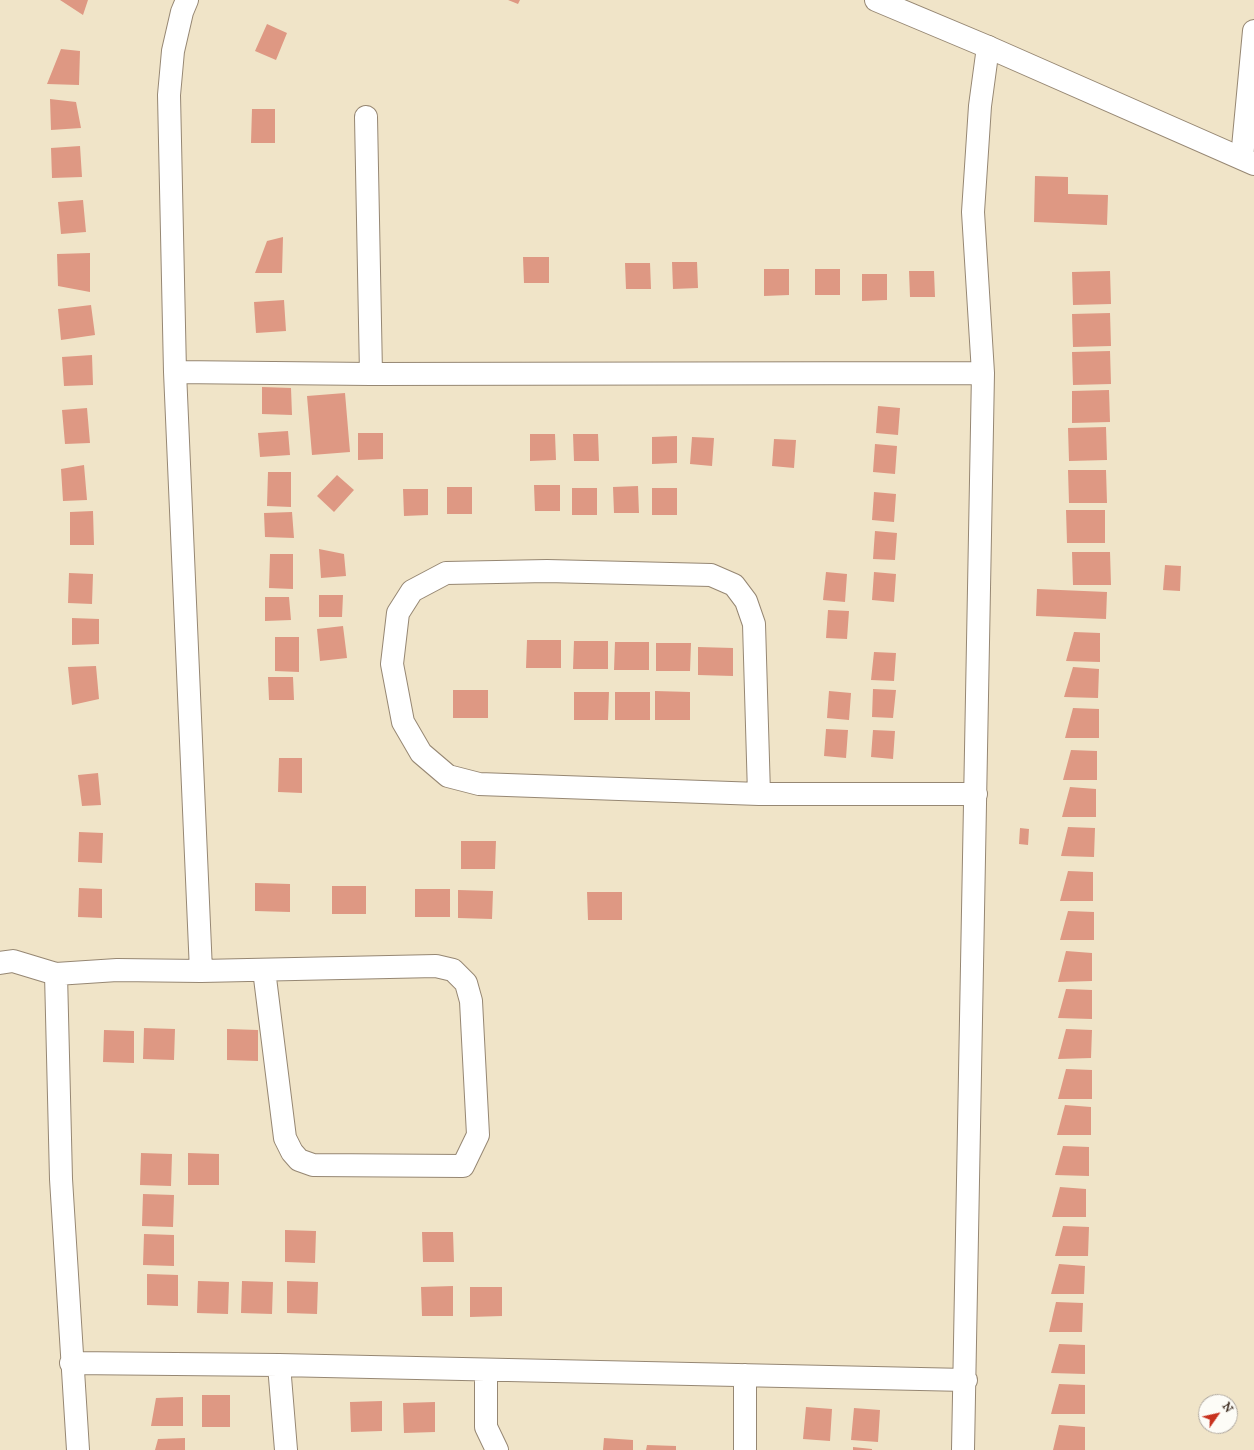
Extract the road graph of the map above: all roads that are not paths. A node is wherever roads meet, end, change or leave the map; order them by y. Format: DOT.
graph roads {
  1 [pos="187,0"];
  2 [pos="876,0"];
  3 [pos="1254,31"];
  4 [pos="988,47"];
  5 [pos="366,117"];
  6 [pos="1248,161"];
  7 [pos="175,372"];
  8 [pos="983,373"];
  9 [pos="371,374"];
  10 [pos="759,794"];
  11 [pos="976,794"];
  12 [pos="0,962"];
  13 [pos="264,970"];
  14 [pos="201,971"];
  15 [pos="56,974"];
  16 [pos="71,1363"];
  17 [pos="279,1365"];
  18 [pos="486,1370"];
  19 [pos="745,1375"];
  20 [pos="966,1380"];
  21 [pos="78,1450"];
  22 [pos="286,1450"];
  23 [pos="497,1450"];
  24 [pos="745,1450"];
  25 [pos="963,1450"];
  1 -- 7 [label="street"];
  2 -- 4 [label="street"];
  3 -- 6 [label="street"];
  4 -- 6 [label="street"];
  4 -- 8 [label="street"];
  5 -- 9 [label="street"];
  7 -- 9 [label="street"];
  7 -- 14 [label="street"];
  8 -- 9 [label="street"];
  8 -- 11 [label="street"];
  10 -- 10 [label="street"];
  10 -- 11 [label="street"];
  11 -- 20 [label="street"];
  12 -- 15 [label="street"];
  13 -- 13 [label="street"];
  13 -- 14 [label="street"];
  14 -- 15 [label="street"];
  15 -- 16 [label="street"];
  16 -- 17 [label="street"];
  16 -- 21 [label="street"];
  17 -- 18 [label="street"];
  17 -- 22 [label="street"];
  18 -- 19 [label="street"];
  18 -- 23 [label="street"];
  19 -- 20 [label="street"];
  19 -- 24 [label="street"];
  20 -- 25 [label="street"];
}
